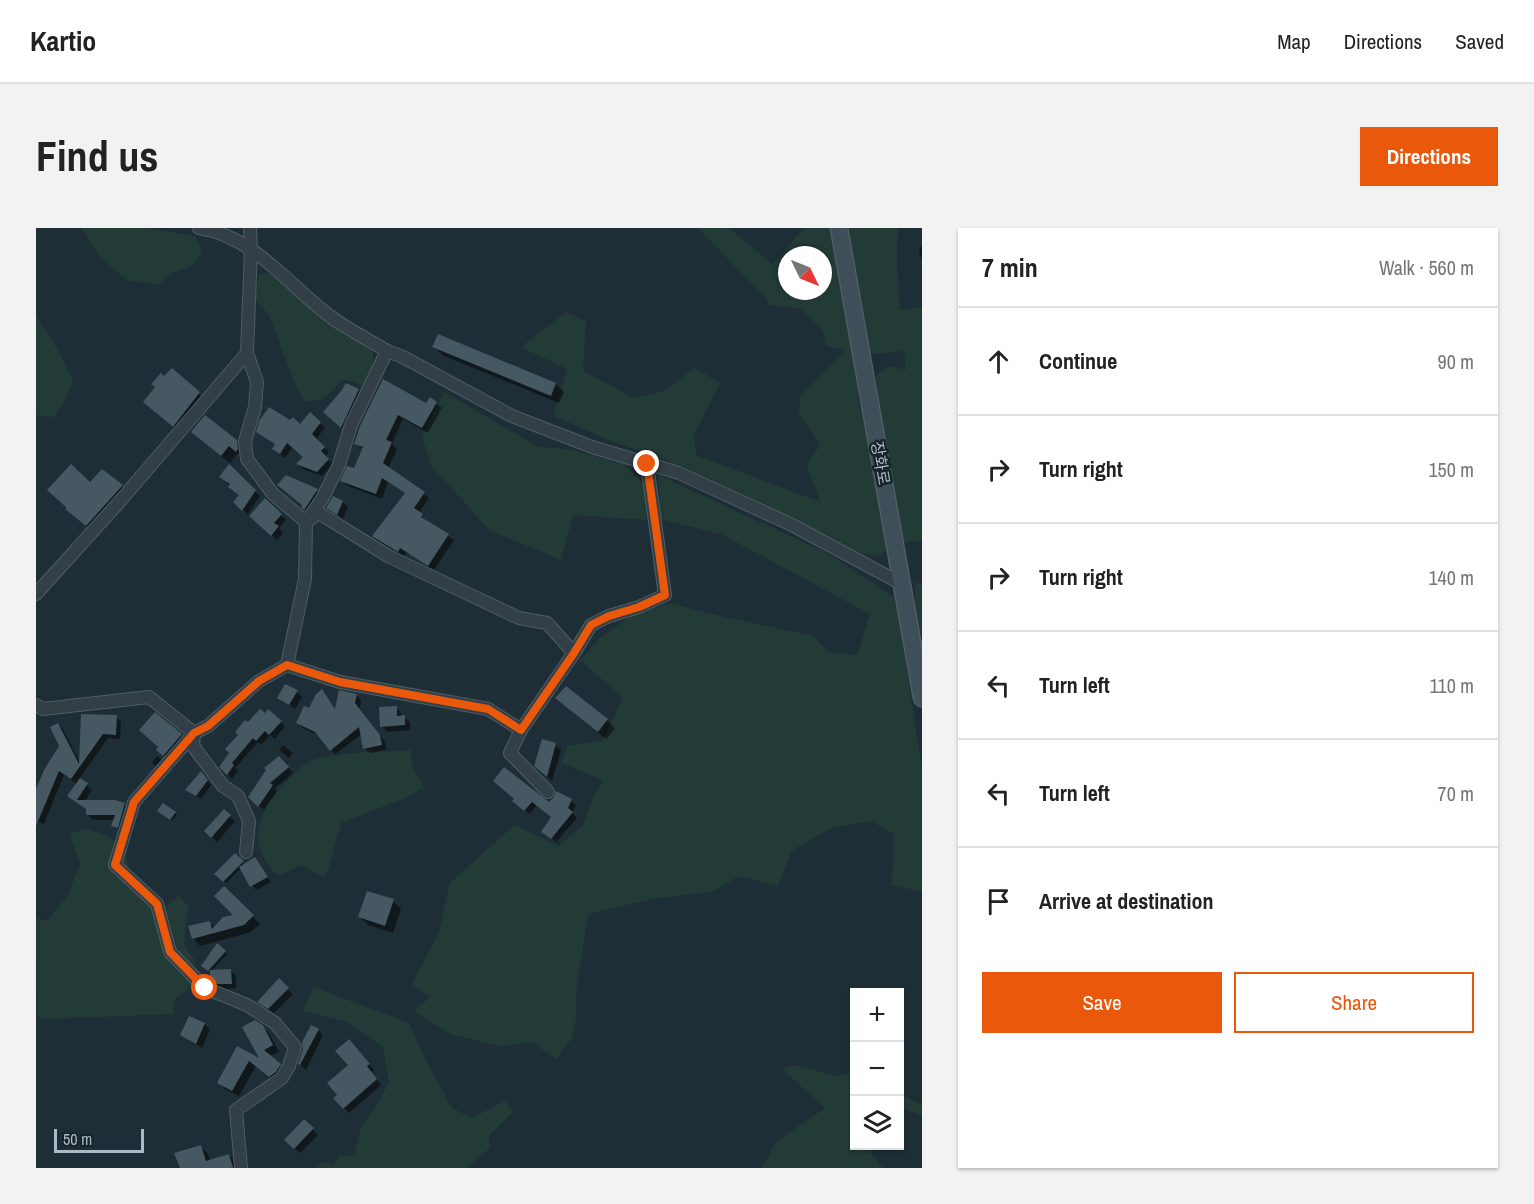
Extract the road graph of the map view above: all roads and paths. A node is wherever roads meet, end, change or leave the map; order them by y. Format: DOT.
graph roads {
  1 [pos="199,228"];
  2 [pos="250,228"];
  3 [pos="839,228"];
  4 [pos="251,249"];
  5 [pos="387,351"];
  6 [pos="247,353"];
  7 [pos="647,464"];
  8 [pos="306,522"];
  9 [pos="902,584"];
  10 [pos="36,594"];
  11 [pos="574,653"];
  12 [pos="287,665"];
  13 [pos="922,698"];
  14 [pos="36,705"];
  15 [pos="521,730"];
  16 [pos="194,733"];
  17 [pos="548,792"];
  18 [pos="246,852"];
  19 [pos="241,1168"];
  1 -- 4 [label="street"];
  2 -- 4 [label="street"];
  3 -- 9 [label="street, 장화로"];
  4 -- 5 [label="street"];
  4 -- 6 [label="street"];
  5 -- 7 [label="street"];
  5 -- 8 [label="street"];
  6 -- 8 [label="street"];
  6 -- 10 [label="street"];
  7 -- 9 [label="street"];
  7 -- 11 [label="street"];
  8 -- 11 [label="street"];
  8 -- 12 [label="street"];
  9 -- 13 [label="street, 장화로"];
  11 -- 15 [label="street"];
  12 -- 15 [label="street"];
  12 -- 16 [label="street"];
  14 -- 16 [label="street"];
  15 -- 17 [label="street"];
  16 -- 18 [label="street"];
  16 -- 19 [label="street"];
}
